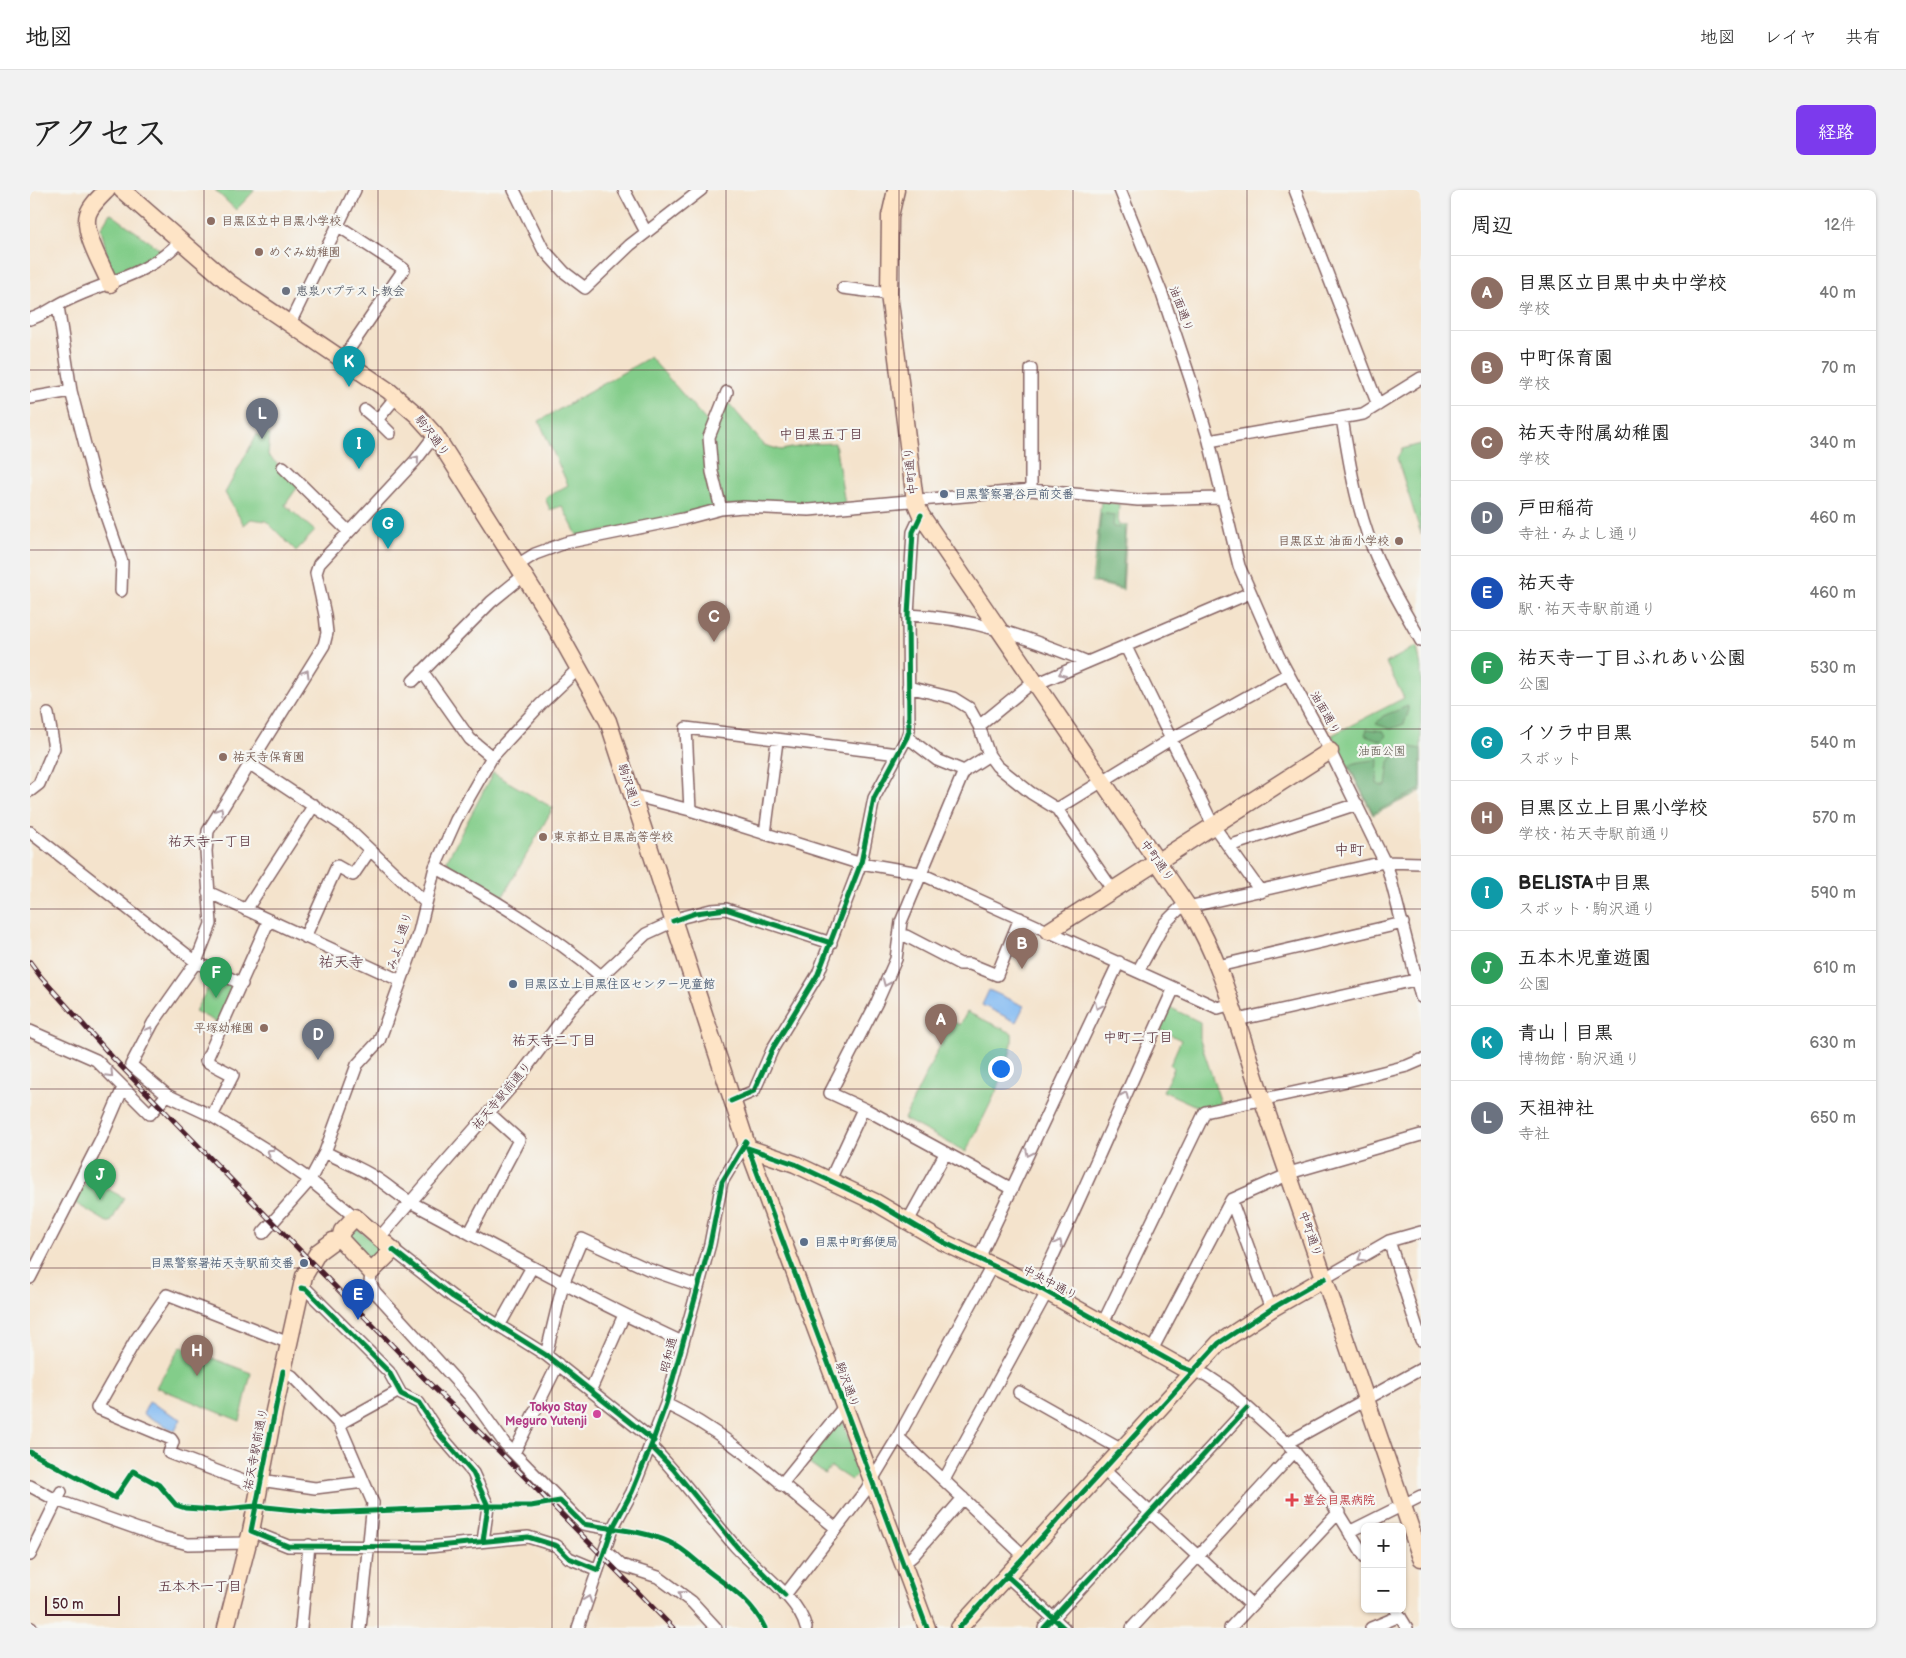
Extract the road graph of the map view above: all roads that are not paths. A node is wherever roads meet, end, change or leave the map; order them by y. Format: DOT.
graph roads {
  1 [pos="107,190"];
  2 [pos="122,190"];
  3 [pos="354,190"];
  4 [pos="514,190"];
  5 [pos="624,190"];
  6 [pos="700,190"];
  7 [pos="896,190"];
  8 [pos="1120,190"];
  9 [pos="1295,190"];
  10 [pos="337,225"];
  11 [pos="646,232"];
  12 [pos="180,241"];
  13 [pos="110,284"];
  14 [pos="843,288"];
  15 [pos="889,294"];
  16 [pos="58,306"];
  17 [pos="30,319"];
  18 [pos="290,323"];
  19 [pos="343,358"];
  20 [pos="1031,369"];
  21 [pos="1421,378"];
  22 [pos="71,391"];
  23 [pos="728,392"];
  24 [pos="396,397"];
  25 [pos="30,398"];
  26 [pos="1378,405"];
  27 [pos="365,410"];
  28 [pos="1342,418"];
  29 [pos="377,420"];
  30 [pos="390,433"];
  31 [pos="434,435"];
  32 [pos="1209,441"];
  33 [pos="284,467"];
  34 [pos="1031,490"];
  35 [pos="1221,498"];
  36 [pos="918,508"];
  37 [pos="721,509"];
  38 [pos="348,530"];
  39 [pos="519,571"];
  40 [pos="121,591"];
  41 [pos="1250,593"];
  42 [pos="908,615"];
  43 [pos="997,628"];
  44 [pos="1421,641"];
  45 [pos="1126,647"];
  46 [pos="1088,662"];
  47 [pos="579,668"];
  48 [pos="422,671"];
  49 [pos="1288,674"];
  50 [pos="413,681"];
  51 [pos="1035,683"];
  52 [pos="908,688"];
  53 [pos="48,714"];
  54 [pos="979,726"];
  55 [pos="907,737"];
  56 [pos="1171,739"];
  57 [pos="777,741"];
  58 [pos="1330,751"];
  59 [pos="898,754"];
  60 [pos="989,755"];
  61 [pos="492,757"];
  62 [pos="250,764"];
  63 [pos="964,770"];
  64 [pos="1101,780"];
  65 [pos="30,791"];
  66 [pos="632,796"];
  67 [pos="1357,804"];
  68 [pos="314,805"];
  69 [pos="1056,808"];
  70 [pos="690,810"];
  71 [pos="1213,825"];
  72 [pos="30,832"];
  73 [pos="765,834"];
  74 [pos="1229,846"];
  75 [pos="370,850"];
  76 [pos="1156,861"];
  77 [pos="1384,862"];
  78 [pos="861,863"];
  79 [pos="1421,863"];
  80 [pos="435,867"];
  81 [pos="922,874"];
  82 [pos="1112,889"];
  83 [pos="208,892"];
  84 [pos="1261,892"];
  85 [pos="425,902"];
  86 [pos="1189,908"];
  87 [pos="246,910"];
  88 [pos="1020,918"];
  89 [pos="269,920"];
  90 [pos="673,921"];
  91 [pos="1403,923"];
  92 [pos="1049,931"];
  93 [pos="306,937"];
  94 [pos="900,937"];
  95 [pos="831,943"];
  96 [pos="196,962"];
  97 [pos="1119,962"];
  98 [pos="1218,966"];
  99 [pos="1138,971"];
  100 [pos="601,976"];
  101 [pos="1415,980"];
  102 [pos="402,981"];
  103 [pos="242,984"];
  104 [pos="1174,988"];
  105 [pos="1421,997"];
  106 [pos="1232,1004"];
  107 [pos="1237,1020"];
  108 [pos="30,1031"];
  109 [pos="1421,1060"];
  110 [pos="123,1088"];
  111 [pos="167,1096"];
  112 [pos="1263,1100"];
  113 [pos="731,1101"];
  114 [pos="863,1109"];
  115 [pos="489,1112"];
  116 [pos="212,1116"];
  117 [pos="1421,1135"];
  118 [pos="747,1145"];
  119 [pos="325,1152"];
  120 [pos="945,1154"];
  121 [pos="1290,1173"];
  122 [pos="310,1180"];
  123 [pos="830,1180"];
  124 [pos="1012,1190"];
  125 [pos="1231,1200"];
  126 [pos="412,1203"];
  127 [pos="355,1217"];
  128 [pos="908,1222"];
  129 [pos="470,1232"];
  130 [pos="1421,1232"];
  131 [pos="263,1233"];
  132 [pos="379,1238"];
  133 [pos="340,1239"];
  134 [pos="1389,1241"];
  135 [pos="393,1250"];
  136 [pos="986,1261"];
  137 [pos="532,1267"];
  138 [pos="371,1272"];
  139 [pos="30,1278"];
  140 [pos="1325,1278"];
  141 [pos="563,1284"];
  142 [pos="697,1286"];
  143 [pos="301,1288"];
  144 [pos="1042,1289"];
  145 [pos="1271,1308"];
  146 [pos="624,1315"];
  147 [pos="1103,1323"];
  148 [pos="499,1326"];
  149 [pos="1421,1340"];
  150 [pos="682,1342"];
  151 [pos="289,1343"];
  152 [pos="1152,1350"];
  153 [pos="546,1355"];
  154 [pos="558,1364"];
  155 [pos="1421,1369"];
  156 [pos="1192,1371"];
  157 [pos="283,1372"];
  158 [pos="591,1389"];
  159 [pos="399,1391"];
  160 [pos="1019,1392"];
  161 [pos="1365,1399"];
  162 [pos="666,1404"];
  163 [pos="844,1407"];
  164 [pos="1247,1408"];
  165 [pos="339,1424"];
  166 [pos="898,1436"];
  167 [pos="652,1443"];
  168 [pos="1291,1447"];
  169 [pos="1122,1450"];
  170 [pos="514,1453"];
  171 [pos="1104,1470"];
  172 [pos="944,1480"];
  173 [pos="872,1481"];
  174 [pos="364,1482"];
  175 [pos="259,1484"];
  176 [pos="30,1486"];
  177 [pos="782,1486"];
  178 [pos="59,1496"];
  179 [pos="1421,1496"];
  180 [pos="963,1498"];
  181 [pos="1402,1504"];
  182 [pos="1150,1512"];
  183 [pos="1339,1512"];
  184 [pos="836,1528"];
  185 [pos="612,1529"];
  186 [pos="1349,1532"];
  187 [pos="250,1537"];
  188 [pos="483,1541"];
  189 [pos="308,1546"];
  190 [pos="368,1547"];
  191 [pos="605,1550"];
  192 [pos="1361,1551"];
  193 [pos="30,1555"];
  194 [pos="1024,1556"];
  195 [pos="1198,1557"];
  196 [pos="1421,1558"];
  197 [pos="903,1564"];
  198 [pos="598,1570"];
  199 [pos="1006,1575"];
  200 [pos="785,1596"];
  201 [pos="1251,1605"];
  202 [pos="1398,1613"];
  203 [pos="1053,1618"];
  204 [pos="226,1628"];
  205 [pos="302,1628"];
  206 [pos="360,1628"];
  207 [pos="578,1628"];
  208 [pos="716,1628"];
  209 [pos="806,1628"];
  210 [pos="927,1628"];
  211 [pos="959,1628"];
  212 [pos="1044,1628"];
  213 [pos="1064,1628"];
  214 [pos="1132,1628"];
  215 [pos="1230,1628"];
  216 [pos="1371,1628"];
  217 [pos="1407,1628"];
  1 -- 13 [label="street"];
  2 -- 12 [label="street, 駒沢通り"];
  3 -- 10 [label="street"];
  4 -- 11 [label="street"];
  5 -- 11 [label="street"];
  6 -- 11 [label="street"];
  7 -- 15 [label="street, 中町通り"];
  8 -- 32 [label="street, 油面通り"];
  9 -- 26 [label="street"];
  10 -- 18 [label="street"];
  10 -- 19 [label="street"];
  12 -- 13 [label="street"];
  12 -- 18 [label="street, 駒沢通り"];
  13 -- 16 [label="street"];
  14 -- 15 [label="street"];
  15 -- 36 [label="street, 中町通り"];
  16 -- 17 [label="street"];
  16 -- 22 [label="street"];
  18 -- 19 [label="street, 駒沢通り"];
  19 -- 24 [label="street, 駒沢通り"];
  20 -- 34 [label="street"];
  21 -- 26 [label="street"];
  22 -- 25 [label="street"];
  22 -- 40 [label="street"];
  23 -- 37 [label="street"];
  24 -- 29 [label="street"];
  24 -- 31 [label="street, 駒沢通り"];
  26 -- 28 [label="street"];
  27 -- 29 [label="street"];
  28 -- 32 [label="street"];
  28 -- 44 [label="street"];
  29 -- 30 [label="street"];
  38 -- 31 [label="street, one-way"];
  31 -- 39 [label="street, 駒沢通り"];
  32 -- 35 [label="street, 油面通り"];
  33 -- 38 [label="street"];
  34 -- 35 [label="street"];
  34 -- 36 [label="street"];
  35 -- 41 [label="street, 油面通り"];
  36 -- 37 [label="street"];
  36 -- 42 [label="street"];
  36 -- 43 [label="street, 中町通り"];
  37 -- 39 [label="street"];
  62 -- 38 [label="street, one-way"];
  39 -- 47 [label="street, 駒沢通り"];
  39 -- 48 [label="street"];
  41 -- 45 [label="street"];
  41 -- 49 [label="street, 油面通り"];
  42 -- 43 [label="street"];
  42 -- 52 [label="street"];
  43 -- 46 [label="street"];
  43 -- 51 [label="street, 中町通り"];
  45 -- 46 [label="street"];
  45 -- 56 [label="street"];
  46 -- 51 [label="street, one-way"];
  47 -- 61 [label="street, みよし通り"];
  47 -- 66 [label="street, 駒沢通り"];
  48 -- 50 [label="street"];
  48 -- 61 [label="street"];
  49 -- 56 [label="street"];
  49 -- 58 [label="street, 油面通り"];
  51 -- 54 [label="street"];
  51 -- 64 [label="street, 中町通り"];
  52 -- 54 [label="street"];
  52 -- 55 [label="street"];
  53 -- 65 [label="street"];
  54 -- 60 [label="street"];
  55 -- 59 [label="street"];
  55 -- 63 [label="street"];
  56 -- 64 [label="street"];
  56 -- 71 [label="street"];
  57 -- 59 [label="street"];
  57 -- 70 [label="street"];
  57 -- 73 [label="street"];
  58 -- 67 [label="street, 油面通り"];
  58 -- 71 [label="street"];
  59 -- 78 [label="street"];
  60 -- 63 [label="street"];
  60 -- 69 [label="street"];
  61 -- 80 [label="street, みよし通り"];
  62 -- 68 [label="street"];
  83 -- 62 [label="street, one-way"];
  63 -- 81 [label="street"];
  64 -- 69 [label="street"];
  64 -- 76 [label="street, 中町通り"];
  66 -- 70 [label="street"];
  66 -- 90 [label="street, 駒沢通り"];
  67 -- 74 [label="street"];
  67 -- 77 [label="street, 油面通り"];
  68 -- 75 [label="street"];
  68 -- 87 [label="street"];
  69 -- 82 [label="street"];
  70 -- 73 [label="street"];
  71 -- 74 [label="street"];
  71 -- 76 [label="street"];
  72 -- 96 [label="street"];
  73 -- 78 [label="street"];
  74 -- 84 [label="street"];
  75 -- 85 [label="street"];
  75 -- 93 [label="street"];
  76 -- 82 [label="street"];
  76 -- 86 [label="street, 中町通り"];
  77 -- 79 [label="street"];
  77 -- 84 [label="street"];
  77 -- 91 [label="street, 油面通り"];
  78 -- 81 [label="street"];
  78 -- 95 [label="street"];
  80 -- 85 [label="street, みよし通り"];
  80 -- 100 [label="street"];
  81 -- 88 [label="street"];
  81 -- 94 [label="street"];
  82 -- 92 [label="street"];
  83 -- 87 [label="street"];
  83 -- 96 [label="street"];
  84 -- 86 [label="street"];
  85 -- 102 [label="street, みよし通り"];
  86 -- 98 [label="street, 中町通り"];
  86 -- 99 [label="street"];
  87 -- 89 [label="street"];
  88 -- 92 [label="street"];
  88 -- 94 [label="street"];
  89 -- 93 [label="street"];
  89 -- 103 [label="street"];
  90 -- 95 [label="street, 祐天寺駅前通り"];
  90 -- 100 [label="street, 祐天寺駅前通り"];
  90 -- 113 [label="street, 駒沢通り"];
  91 -- 98 [label="street"];
  91 -- 101 [label="street, 油面通り"];
  92 -- 97 [label="street"];
  93 -- 102 [label="street"];
  94 -- 114 [label="street, one-way"];
  95 -- 113 [label="street"];
  96 -- 103 [label="street"];
  111 -- 96 [label="street, one-way"];
  97 -- 99 [label="street"];
  97 -- 124 [label="street, one-way"];
  98 -- 106 [label="street, 中町通り"];
  99 -- 104 [label="street"];
  100 -- 115 [label="street, 祐天寺駅前通り"];
  101 -- 105 [label="street, 油面通り"];
  101 -- 107 [label="street"];
  102 -- 119 [label="street, みよし通り"];
  103 -- 116 [label="street"];
  104 -- 106 [label="street"];
  144 -- 104 [label="street, one-way"];
  106 -- 107 [label="street, 中町通り"];
  107 -- 112 [label="street, 中町通り"];
  108 -- 110 [label="street, one-way"];
  109 -- 112 [label="street"];
  110 -- 111 [label="street"];
  110 -- 139 [label="street"];
  111 -- 116 [label="street"];
  112 -- 121 [label="street, 中町通り"];
  112 -- 147 [label="street"];
  113 -- 118 [label="street, 駒沢通り"];
  114 -- 120 [label="street"];
  114 -- 123 [label="street"];
  115 -- 126 [label="street, 祐天寺駅前通り"];
  115 -- 129 [label="street"];
  122 -- 116 [label="street, one-way"];
  117 -- 121 [label="street"];
  118 -- 123 [label="street, 中央中通り"];
  118 -- 142 [label="street, 昭和通"];
  118 -- 163 [label="street, 駒沢通り"];
  119 -- 122 [label="street, みよし通り"];
  119 -- 126 [label="street"];
  120 -- 124 [label="street"];
  120 -- 128 [label="street"];
  121 -- 125 [label="street"];
  121 -- 140 [label="street, 中町通り"];
  122 -- 127 [label="street"];
  122 -- 131 [label="street, みよし通り"];
  123 -- 128 [label="street, 中央中通り"];
  124 -- 136 [label="street"];
  125 -- 145 [label="street"];
  125 -- 152 [label="street"];
  126 -- 129 [label="street"];
  126 -- 132 [label="street, 祐天寺駅前通り"];
  127 -- 132 [label="street"];
  127 -- 133 [label="street, 祐天寺駅前通り"];
  128 -- 136 [label="street, 中央中通り"];
  129 -- 137 [label="street"];
  130 -- 134 [label="street"];
  132 -- 135 [label="street"];
  133 -- 138 [label="street"];
  133 -- 143 [label="street, 祐天寺駅前通り"];
  134 -- 140 [label="street, one-way"];
  134 -- 149 [label="street"];
  135 -- 138 [label="street"];
  135 -- 148 [label="street"];
  136 -- 144 [label="street, 中央中通り"];
  136 -- 166 [label="street"];
  137 -- 141 [label="street"];
  137 -- 148 [label="street"];
  138 -- 170 [label="street"];
  140 -- 145 [label="street"];
  140 -- 161 [label="street, 中町通り"];
  141 -- 142 [label="street"];
  141 -- 146 [label="street"];
  141 -- 153 [label="street"];
  142 -- 150 [label="street, 昭和通"];
  143 -- 151 [label="street, 祐天寺駅前通り"];
  143 -- 159 [label="street"];
  144 -- 147 [label="street, 中央中通り"];
  144 -- 172 [label="street"];
  145 -- 156 [label="street"];
  146 -- 150 [label="street"];
  146 -- 158 [label="street"];
  147 -- 152 [label="street, 中央中通り"];
  148 -- 153 [label="street"];
  150 -- 162 [label="street, 昭和通"];
  151 -- 157 [label="street, 祐天寺駅前通り"];
  151 -- 175 [label="street"];
  152 -- 156 [label="street, 中央中通り"];
  153 -- 154 [label="street"];
  154 -- 158 [label="street"];
  154 -- 170 [label="street"];
  155 -- 161 [label="street"];
  156 -- 164 [label="street"];
  156 -- 169 [label="street"];
  157 -- 165 [label="street"];
  157 -- 175 [label="street, 祐天寺駅前通り"];
  158 -- 167 [label="street"];
  159 -- 165 [label="street"];
  159 -- 188 [label="street"];
  160 -- 169 [label="street"];
  161 -- 168 [label="street"];
  161 -- 181 [label="street, 中町通り"];
  162 -- 167 [label="street, 昭和通"];
  162 -- 177 [label="street"];
  163 -- 173 [label="street, 駒沢通り"];
  163 -- 177 [label="street"];
  164 -- 168 [label="street"];
  164 -- 182 [label="street"];
  165 -- 174 [label="street"];
  166 -- 172 [label="street"];
  166 -- 173 [label="street"];
  167 -- 185 [label="street, 昭和通"];
  167 -- 200 [label="street"];
  168 -- 183 [label="street"];
  168 -- 195 [label="street"];
  169 -- 171 [label="street"];
  170 -- 185 [label="street"];
  171 -- 182 [label="street"];
  171 -- 194 [label="street"];
  172 -- 180 [label="street"];
  173 -- 184 [label="street"];
  173 -- 197 [label="street, 駒沢通り"];
  174 -- 175 [label="street"];
  174 -- 190 [label="street"];
  175 -- 187 [label="street, 祐天寺駅前通り"];
  176 -- 178 [label="street"];
  177 -- 184 [label="street"];
  178 -- 187 [label="street"];
  178 -- 193 [label="street"];
  179 -- 181 [label="street"];
  180 -- 194 [label="street"];
  180 -- 197 [label="street"];
  181 -- 186 [label="street"];
  181 -- 196 [label="street, 中町通り"];
  182 -- 195 [label="street"];
  182 -- 203 [label="street"];
  183 -- 186 [label="street"];
  183 -- 201 [label="street"];
  184 -- 200 [label="street"];
  185 -- 191 [label="street, 昭和通"];
  186 -- 192 [label="street"];
  187 -- 189 [label="street"];
  187 -- 204 [label="street, 祐天寺駅前通り"];
  188 -- 190 [label="street"];
  188 -- 198 [label="street"];
  189 -- 190 [label="street"];
  189 -- 205 [label="street"];
  190 -- 206 [label="street"];
  191 -- 198 [label="street, 昭和通"];
  208 -- 191 [label="street, one-way"];
  194 -- 199 [label="street"];
  195 -- 201 [label="street"];
  195 -- 214 [label="street"];
  197 -- 210 [label="street, 駒沢通り"];
  207 -- 198 [label="street, 昭和通, one-way"];
  199 -- 203 [label="street"];
  199 -- 211 [label="street"];
  200 -- 209 [label="street"];
  201 -- 215 [label="street"];
  202 -- 216 [label="street"];
  202 -- 217 [label="street"];
  203 -- 212 [label="street"];
  203 -- 213 [label="street"];
}
